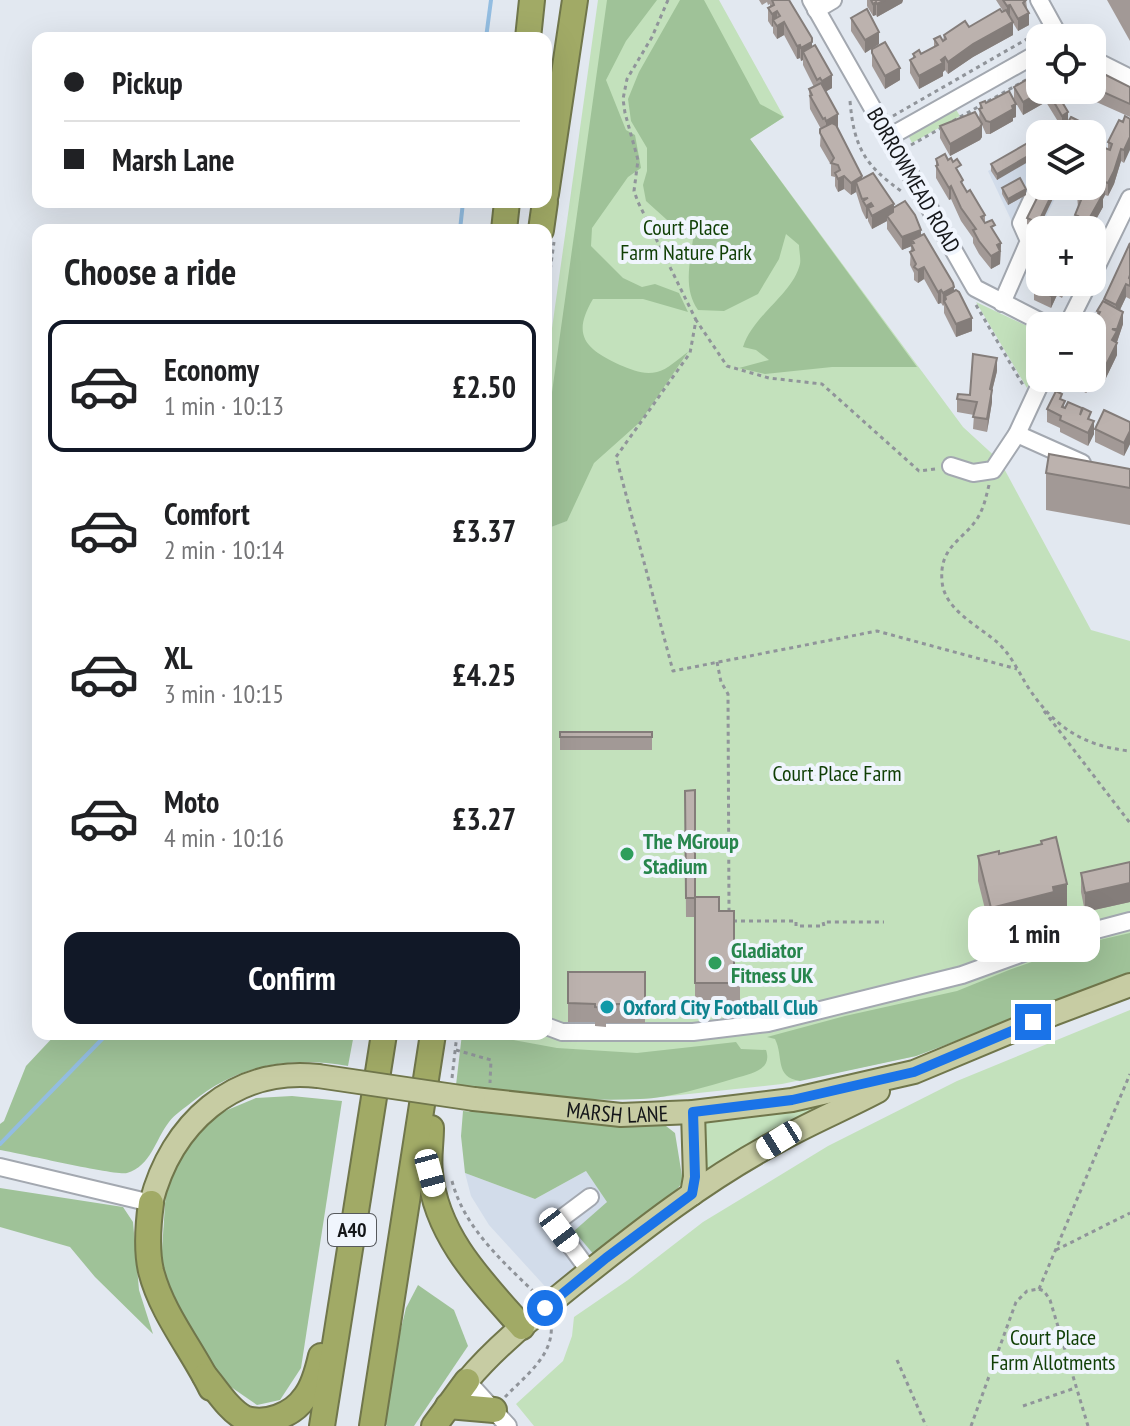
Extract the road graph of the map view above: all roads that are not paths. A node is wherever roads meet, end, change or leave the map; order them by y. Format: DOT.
graph roads {
  1 [pos="532,0"];
  2 [pos="575,0"];
  3 [pos="833,0"];
  4 [pos="1039,0"];
  5 [pos="813,5"];
  6 [pos="1052,24"];
  7 [pos="529,32"];
  8 [pos="1026,59"];
  9 [pos="1106,66"];
  10 [pos="1130,78"];
  11 [pos="885,130"];
  12 [pos="552,154"];
  13 [pos="1130,198"];
  14 [pos="1032,200"];
  15 [pos="1106,247"];
  16 [pos="1002,303"];
  17 [pos="1026,315"];
  18 [pos="1036,392"];
  19 [pos="1017,434"];
  20 [pos="951,466"];
  21 [pos="1102,468"];
  22 [pos="1130,921"];
  23 [pos="1130,985"];
  24 [pos="552,1028"];
  25 [pos="383,1040"];
  26 [pos="433,1040"];
  27 [pos="434,1040"];
  28 [pos="914,1072"];
  29 [pos="693,1112"];
  30 [pos="0,1167"];
  31 [pos="692,1194"];
  32 [pos="590,1197"];
  33 [pos="151,1203"];
  34 [pos="345,1271"];
  35 [pos="590,1272"];
  36 [pos="522,1327"];
  37 [pos="205,1376"];
  38 [pos="467,1381"];
  39 [pos="448,1406"];
  40 [pos="501,1413"];
  41 [pos="229,1426"];
  42 [pos="322,1426"];
  43 [pos="372,1426"];
  44 [pos="434,1426"];
  1 -- 7 [label="highway"];
  2 -- 12 [label="highway"];
  3 -- 5 [label="street"];
  4 -- 6 [label="street"];
  5 -- 11 [label="street, BORROWMEAD ROAD"];
  8 -- 11 [label="street"];
  9 -- 10 [label="street"];
  11 -- 16 [label="street, BORROWMEAD ROAD"];
  13 -- 15 [label="street"];
  14 -- 16 [label="street"];
  16 -- 17 [label="street"];
  18 -- 19 [label="street"];
  19 -- 20 [label="street"];
  19 -- 21 [label="street"];
  22 -- 24 [label="street"];
  23 -- 28 [label="main road, MARSH LANE"];
  25 -- 34 [label="highway, A40"];
  26 -- 43 [label="highway, A40"];
  27 -- 36 [label="highway"];
  28 -- 29 [label="main road, MARSH LANE"];
  28 -- 31 [label="main road"];
  29 -- 31 [label="main road"];
  29 -- 33 [label="main road, MARSH LANE, bridge"];
  30 -- 33 [label="street"];
  31 -- 35 [label="main road"];
  32 -- 35 [label="street"];
  33 -- 37 [label="highway"];
  34 -- 37 [label="highway"];
  34 -- 42 [label="highway, A40"];
  35 -- 36 [label="main road"];
  36 -- 38 [label="main road"];
  37 -- 41 [label="highway"];
  38 -- 39 [label="highway"];
  38 -- 40 [label="street"];
  39 -- 40 [label="highway"];
  39 -- 44 [label="highway"];
}
